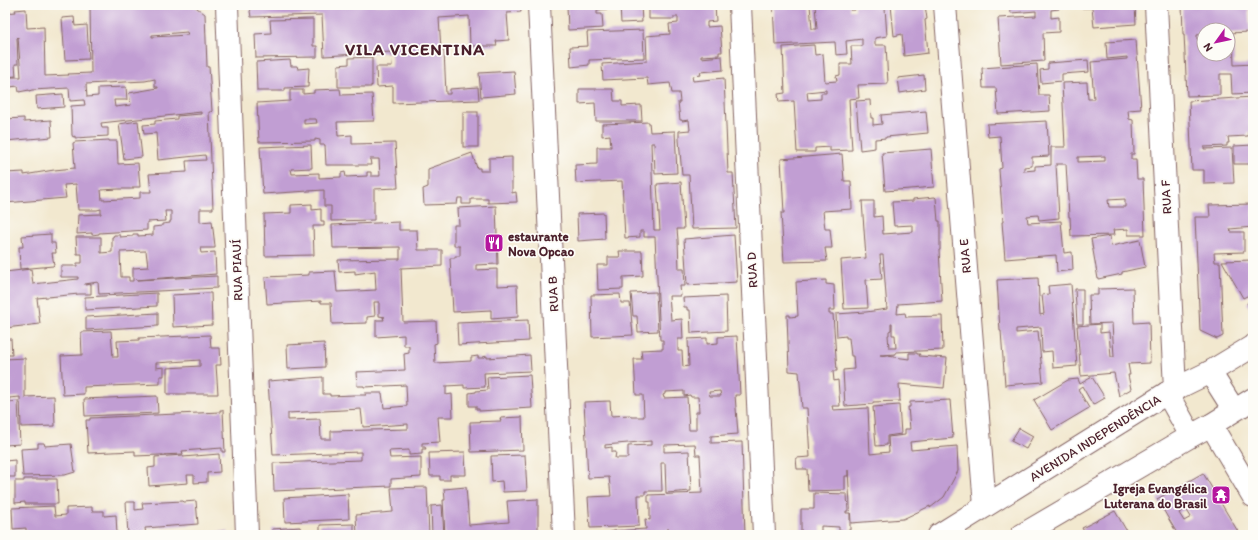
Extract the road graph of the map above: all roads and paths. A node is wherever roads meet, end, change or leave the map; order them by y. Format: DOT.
graph roads {
  1 [pos="227,5"];
  2 [pos="539,5"];
  3 [pos="740,5"];
  4 [pos="945,5"];
  5 [pos="1156,5"];
  6 [pos="1253,346"];
  7 [pos="1210,372"];
  8 [pos="1171,391"];
  9 [pos="1253,399"];
  10 [pos="1234,410"];
  11 [pos="1211,425"];
  12 [pos="1191,436"];
  13 [pos="1253,496"];
  14 [pos="985,506"];
  15 [pos="247,535"];
  16 [pos="564,535"];
  17 [pos="764,535"];
  18 [pos="939,535"];
  19 [pos="1022,535"];
  1 -- 15 [label="street, RUA PIAUÍ"];
  2 -- 16 [label="street, RUA B"];
  3 -- 17 [label="street, RUA D"];
  4 -- 14 [label="street, RUA E"];
  5 -- 8 [label="street, RUA F"];
  6 -- 7 [label="street, AVENIDA INDEPENDÊNCIA"];
  7 -- 8 [label="street, AVENIDA INDEPENDÊNCIA"];
  7 -- 10 [label="street"];
  8 -- 12 [label="street"];
  8 -- 14 [label="street, AVENIDA INDEPENDÊNCIA"];
  9 -- 10 [label="street"];
  10 -- 11 [label="street"];
  11 -- 12 [label="street"];
  11 -- 13 [label="street"];
  12 -- 19 [label="street"];
  14 -- 18 [label="street, AVENIDA INDEPENDÊNCIA"];
}
